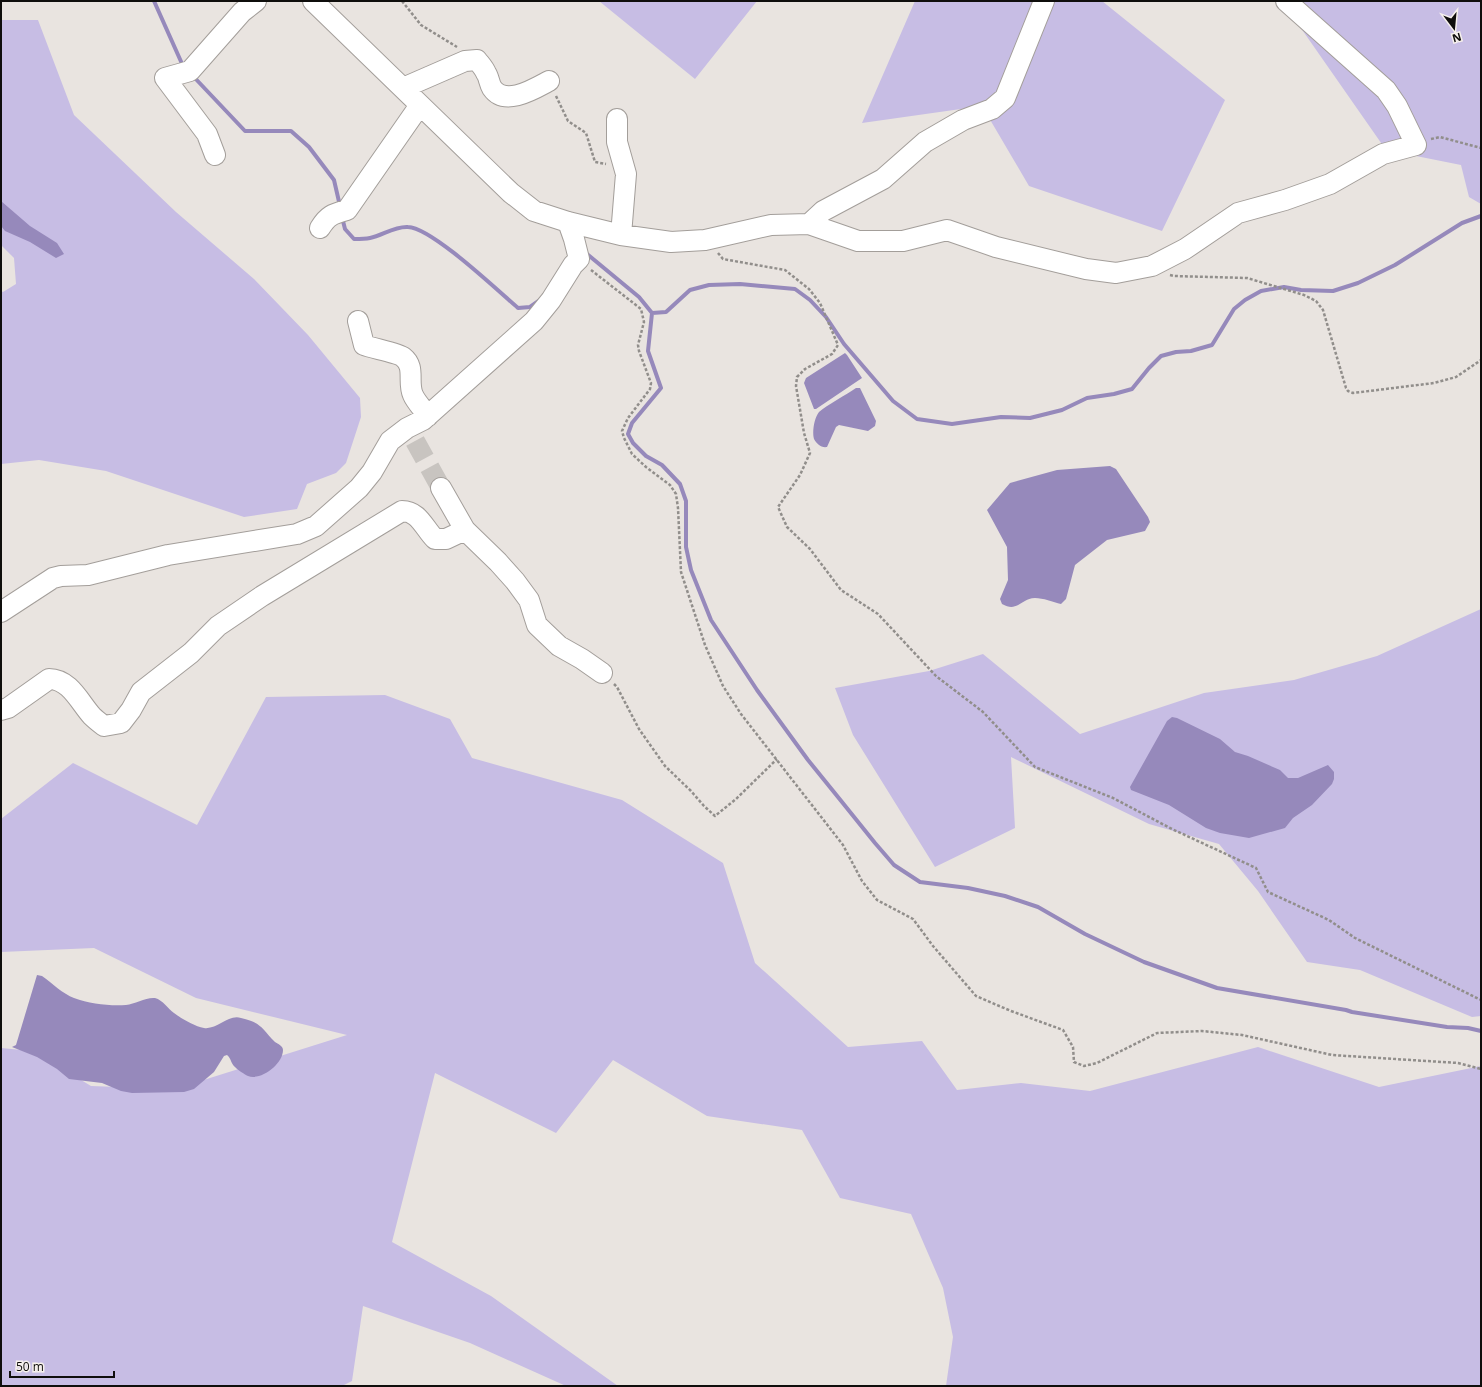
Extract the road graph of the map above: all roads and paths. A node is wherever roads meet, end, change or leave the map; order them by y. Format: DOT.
graph roads {
  1 [pos="256,1"];
  2 [pos="313,1"];
  3 [pos="402,1"];
  4 [pos="1044,1"];
  5 [pos="1286,1"];
  6 [pos="465,61"];
  7 [pos="549,81"];
  8 [pos="403,88"];
  9 [pos="420,105"];
  10 [pos="617,119"];
  11 [pos="1416,145"];
  12 [pos="1481,148"];
  13 [pos="215,155"];
  14 [pos="622,162"];
  15 [pos="809,224"];
  16 [pos="320,228"];
  17 [pos="571,230"];
  18 [pos="621,234"];
  19 [pos="706,240"];
  20 [pos="579,259"];
  21 [pos="1152,266"];
  22 [pos="358,321"];
  23 [pos="1481,360"];
  24 [pos="428,416"];
  25 [pos="441,488"];
  26 [pos="465,530"];
  27 [pos="1,612"];
  28 [pos="602,673"];
  29 [pos="1,710"];
  30 [pos="777,759"];
  31 [pos="1481,1000"];
  32 [pos="1481,1069"];
  1 -- 13 [label="street"];
  2 -- 8 [label="street"];
  3 -- 6 [label="path"];
  4 -- 15 [label="street"];
  5 -- 11 [label="street"];
  6 -- 7 [label="street"];
  6 -- 8 [label="street"];
  7 -- 14 [label="path"];
  8 -- 9 [label="street"];
  9 -- 16 [label="street"];
  9 -- 17 [label="street"];
  10 -- 14 [label="street"];
  11 -- 12 [label="path"];
  11 -- 21 [label="street"];
  14 -- 18 [label="street"];
  15 -- 19 [label="street"];
  15 -- 21 [label="street"];
  17 -- 18 [label="street"];
  17 -- 20 [label="street"];
  18 -- 19 [label="street"];
  19 -- 31 [label="path"];
  20 -- 24 [label="street"];
  20 -- 30 [label="path"];
  21 -- 23 [label="path"];
  22 -- 24 [label="street"];
  24 -- 27 [label="street"];
  25 -- 26 [label="street"];
  26 -- 28 [label="street"];
  26 -- 29 [label="street"];
  28 -- 30 [label="path"];
  30 -- 32 [label="path"];
}
